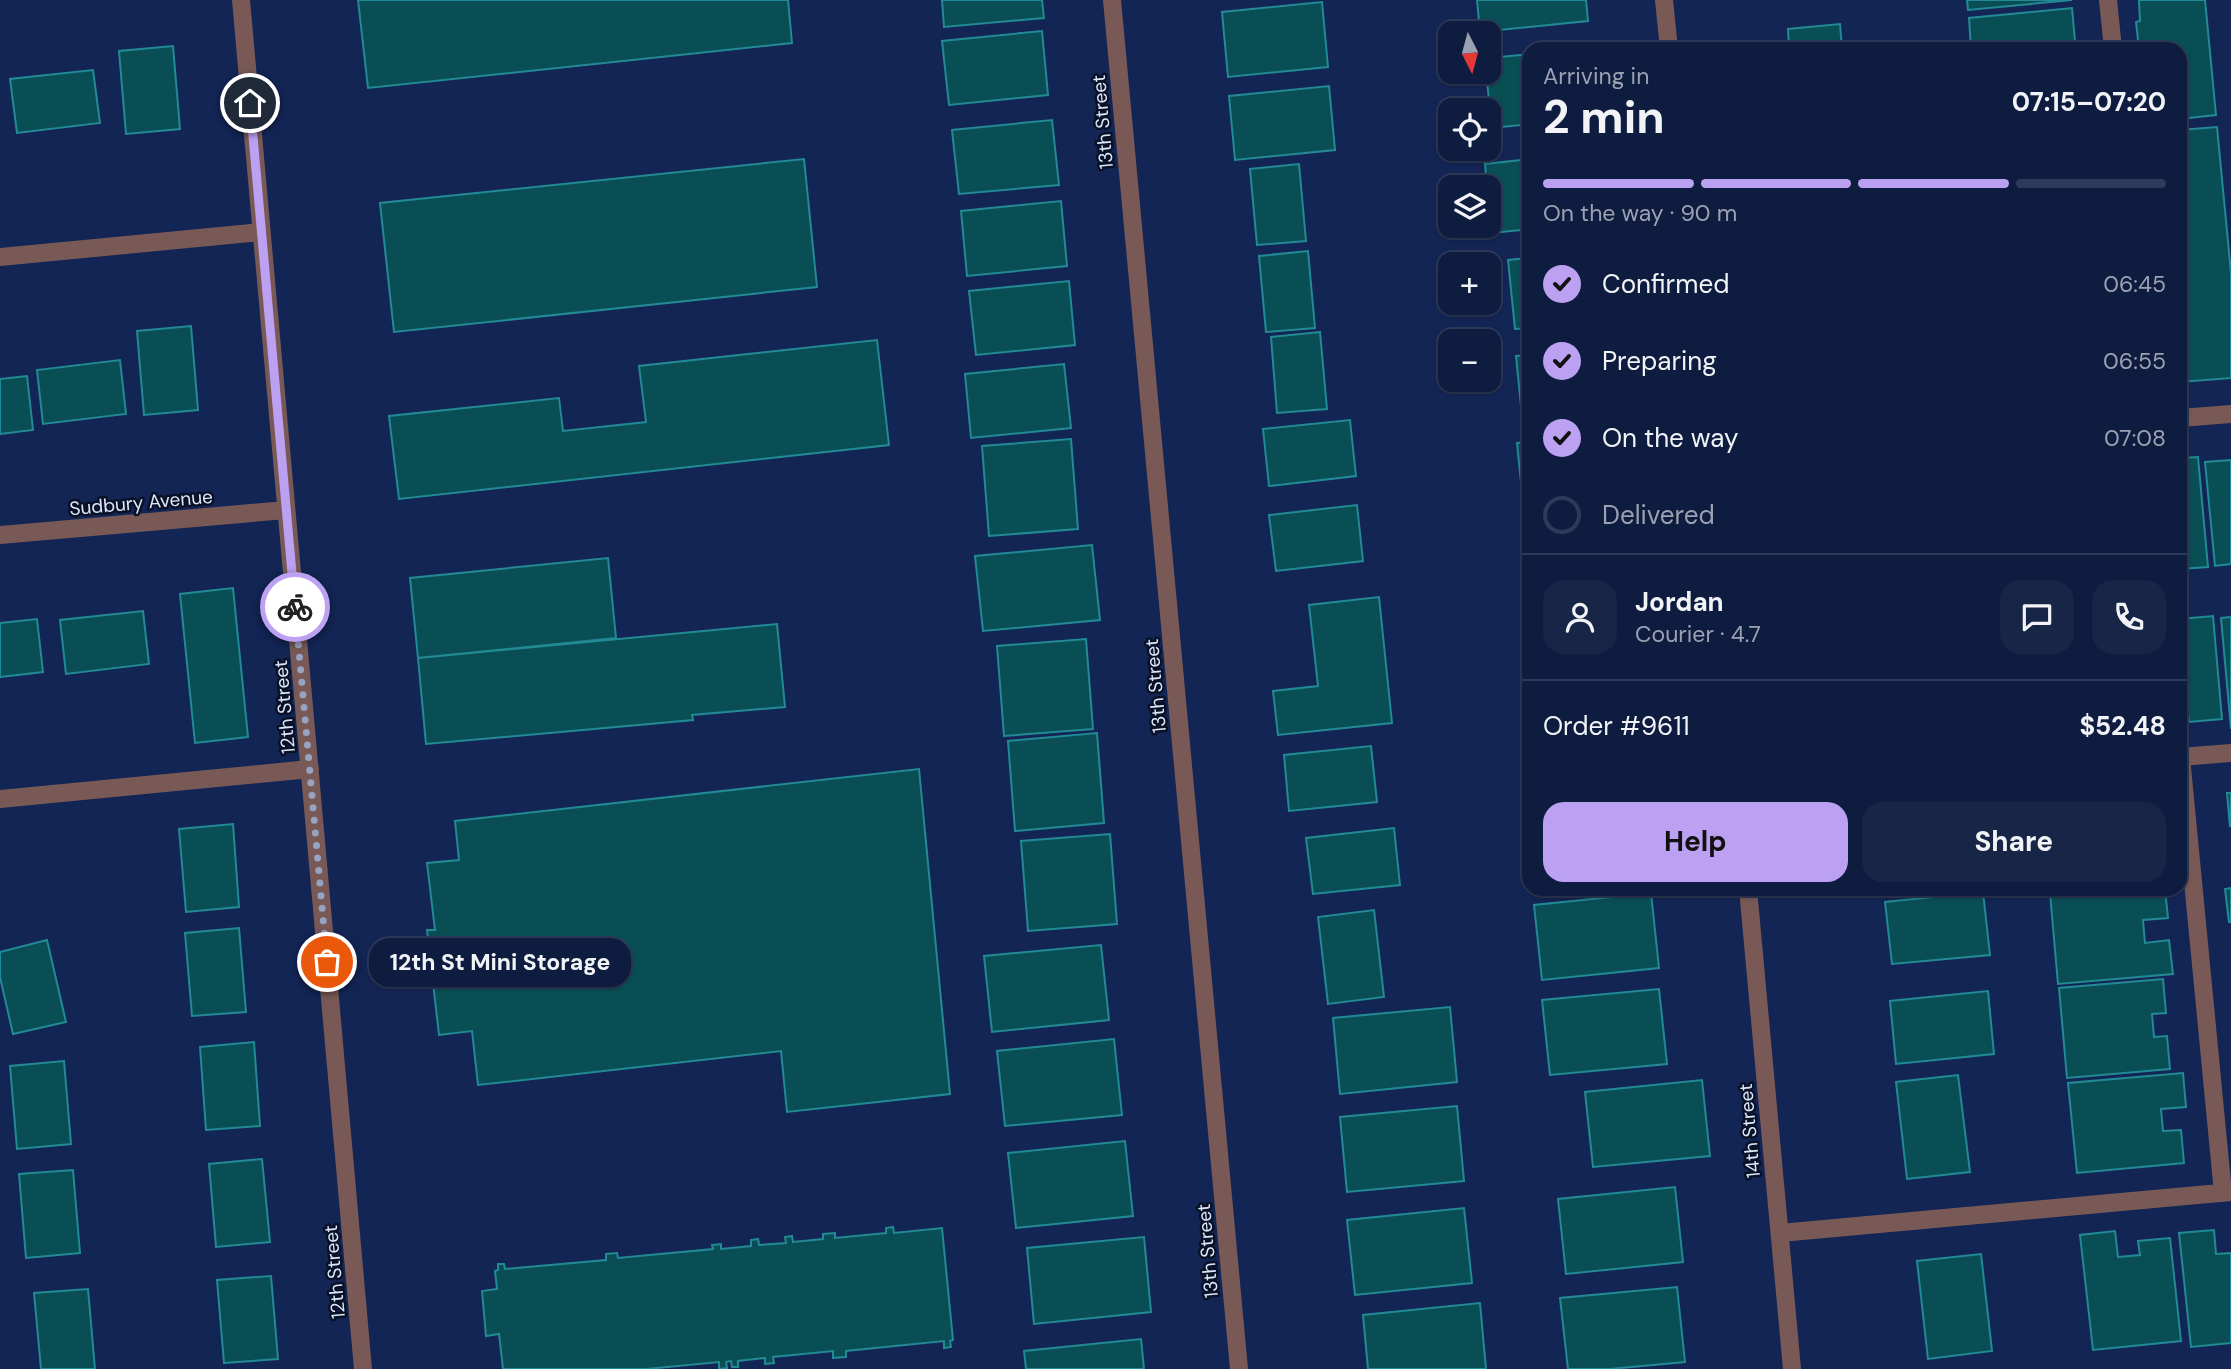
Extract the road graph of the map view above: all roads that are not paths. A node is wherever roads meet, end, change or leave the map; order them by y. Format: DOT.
graph roads {
  1 [pos="241,0"];
  2 [pos="1112,0"];
  3 [pos="1664,0"];
  4 [pos="2108,0"];
  5 [pos="1668,42"];
  6 [pos="2112,42"];
  7 [pos="261,232"];
  8 [pos="0,257"];
  9 [pos="2231,414"];
  10 [pos="2187,417"];
  11 [pos="286,510"];
  12 [pos="0,535"];
  13 [pos="2231,753"];
  14 [pos="2187,757"];
  15 [pos="310,769"];
  16 [pos="0,799"];
  17 [pos="2187,814"];
  18 [pos="1749,896"];
  19 [pos="2227,1193"];
  20 [pos="1780,1233"];
  21 [pos="363,1369"];
  22 [pos="1239,1369"];
  23 [pos="1792,1369"];
  1 -- 7 [label="street, 12th Street"];
  2 -- 22 [label="street, 13th Street"];
  3 -- 5 [label="street"];
  4 -- 6 [label="street"];
  7 -- 8 [label="street"];
  7 -- 11 [label="street, 12th Street"];
  9 -- 10 [label="street"];
  11 -- 12 [label="street, Sudbury Avenue"];
  11 -- 15 [label="street, 12th Street"];
  13 -- 14 [label="street"];
  15 -- 16 [label="street"];
  15 -- 21 [label="street, 12th Street"];
  17 -- 19 [label="street"];
  18 -- 20 [label="street, 14th Street"];
  19 -- 20 [label="street"];
  20 -- 23 [label="street, 14th Street"];
}
